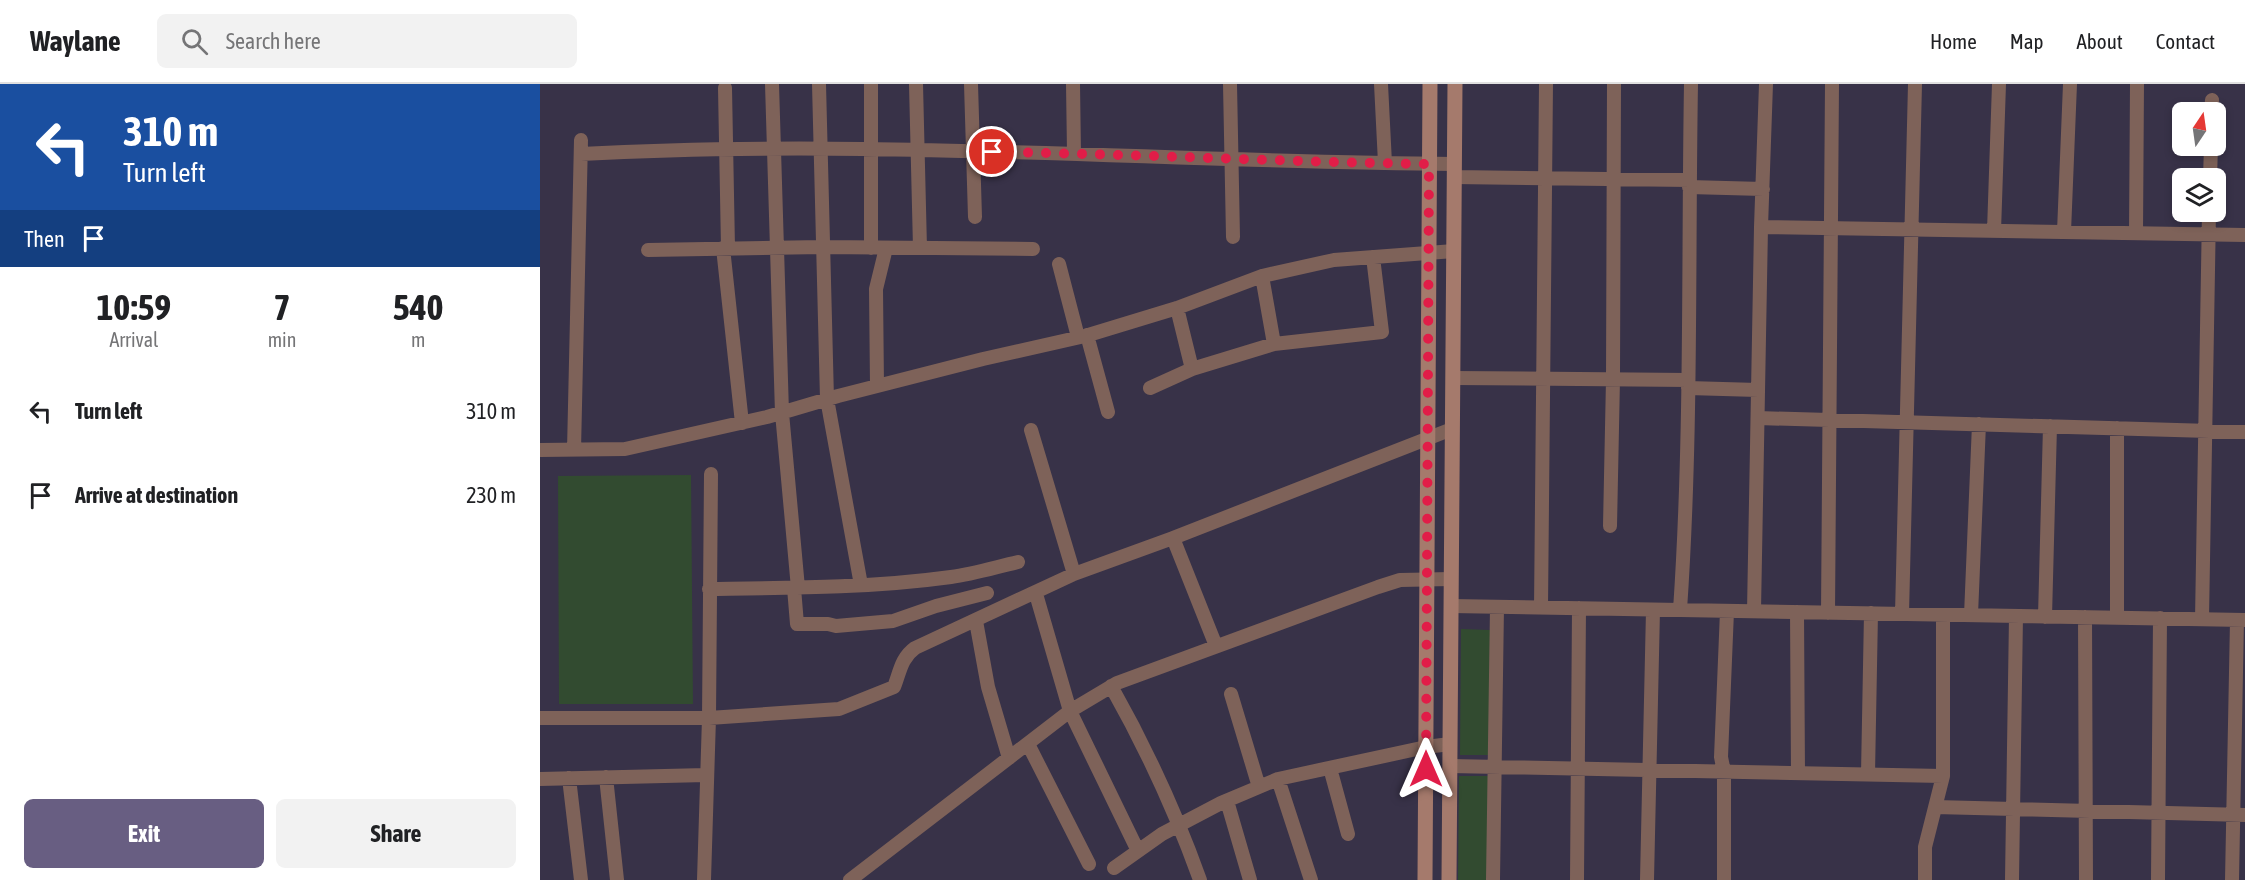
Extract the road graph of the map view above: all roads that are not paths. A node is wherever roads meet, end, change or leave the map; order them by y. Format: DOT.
graph roads {
  1 [pos="772,84"];
  2 [pos="819,84"];
  3 [pos="871,84"];
  4 [pos="916,84"];
  5 [pos="971,84"];
  6 [pos="1073,84"];
  7 [pos="1230,84"];
  8 [pos="1381,84"];
  9 [pos="1430,84"];
  10 [pos="1455,84"];
  11 [pos="1546,84"];
  12 [pos="1614,84"];
  13 [pos="1691,84"];
  14 [pos="1766,84"];
  15 [pos="1832,84"];
  16 [pos="1915,84"];
  17 [pos="1999,84"];
  18 [pos="2070,84"];
  19 [pos="2138,84"];
  20 [pos="725,88"];
  21 [pos="726,149"];
  22 [pos="774,150"];
  23 [pos="820,150"];
  24 [pos="871,150"];
  25 [pos="918,151"];
  26 [pos="972,151"];
  27 [pos="1074,153"];
  28 [pos="1230,159"];
  29 [pos="1384,163"];
  30 [pos="1429,164"];
  31 [pos="1454,170"];
  32 [pos="1546,178"];
  33 [pos="1612,179"];
  34 [pos="1689,184"];
  35 [pos="1762,189"];
  36 [pos="975,217"];
  37 [pos="2209,222"];
  38 [pos="1761,227"];
  39 [pos="1831,228"];
  40 [pos="1911,230"];
  41 [pos="1994,231"];
  42 [pos="2064,232"];
  43 [pos="2136,233"];
  44 [pos="2208,234"];
  45 [pos="2245,235"];
  46 [pos="1233,237"];
  47 [pos="822,247"];
  48 [pos="725,248"];
  49 [pos="776,248"];
  50 [pos="871,248"];
  51 [pos="886,248"];
  52 [pos="920,248"];
  53 [pos="1033,249"];
  54 [pos="648,250"];
  55 [pos="1454,251"];
  56 [pos="1429,253"];
  57 [pos="1373,257"];
  58 [pos="1059,264"];
  59 [pos="1262,276"];
  60 [pos="1177,308"];
  61 [pos="1083,336"];
  62 [pos="1274,344"];
  63 [pos="1192,369"];
  64 [pos="1453,378"];
  65 [pos="1544,379"];
  66 [pos="1613,380"];
  67 [pos="1688,384"];
  68 [pos="877,386"];
  69 [pos="1150,388"];
  70 [pos="1758,390"];
  71 [pos="827,399"];
  72 [pos="1108,412"];
  73 [pos="782,413"];
  74 [pos="1758,418"];
  75 [pos="1829,420"];
  76 [pos="1906,422"];
  77 [pos="742,423"];
  78 [pos="1979,424"];
  79 [pos="2050,426"];
  80 [pos="2117,428"];
  81 [pos="1452,429"];
  82 [pos="1032,430"];
  83 [pos="2204,431"];
  84 [pos="2245,432"];
  85 [pos="1427,439"];
  86 [pos="540,450"];
  87 [pos="574,450"];
  88 [pos="711,474"];
  89 [pos="1610,526"];
  90 [pos="1173,538"];
  91 [pos="1018,562"];
  92 [pos="1074,574"];
  93 [pos="1451,579"];
  94 [pos="1426,580"];
  95 [pos="861,585"];
  96 [pos="796,588"];
  97 [pos="709,589"];
  98 [pos="987,593"];
  99 [pos="1036,594"];
  100 [pos="1451,606"];
  101 [pos="1497,607"];
  102 [pos="1541,608"];
  103 [pos="1579,608"];
  104 [pos="1653,610"];
  105 [pos="1680,610"];
  106 [pos="1726,611"];
  107 [pos="1754,612"];
  108 [pos="1797,612"];
  109 [pos="1828,613"];
  110 [pos="1870,613"];
  111 [pos="1902,614"];
  112 [pos="1943,615"];
  113 [pos="1971,615"];
  114 [pos="2016,616"];
  115 [pos="2045,616"];
  116 [pos="2085,617"];
  117 [pos="2117,618"];
  118 [pos="2160,618"];
  119 [pos="2202,619"];
  120 [pos="2241,620"];
  121 [pos="976,621"];
  122 [pos="1216,646"];
  123 [pos="1111,686"];
  124 [pos="1231,694"];
  125 [pos="1070,711"];
  126 [pos="540,718"];
  127 [pos="709,718"];
  128 [pos="1028,744"];
  129 [pos="1450,744"];
  130 [pos="1426,747"];
  131 [pos="1009,758"];
  132 [pos="1450,766"];
  133 [pos="1330,768"];
  134 [pos="1494,768"];
  135 [pos="1578,769"];
  136 [pos="1650,771"];
  137 [pos="1725,772"];
  138 [pos="1798,773"];
  139 [pos="1868,774"];
  140 [pos="706,775"];
  141 [pos="1943,776"];
  142 [pos="606,777"];
  143 [pos="569,778"];
  144 [pos="540,779"];
  145 [pos="1278,779"];
  146 [pos="1259,787"];
  147 [pos="1227,801"];
  148 [pos="1935,807"];
  149 [pos="2013,809"];
  150 [pos="2086,811"];
  151 [pos="2158,813"];
  152 [pos="2239,815"];
  153 [pos="1180,825"];
  154 [pos="1348,834"];
  155 [pos="1138,851"];
  156 [pos="1089,864"];
  157 [pos="1114,868"];
  158 [pos="581,880"];
  159 [pos="617,880"];
  160 [pos="704,880"];
  161 [pos="850,880"];
  162 [pos="1200,880"];
  163 [pos="1250,880"];
  164 [pos="1311,880"];
  165 [pos="1425,880"];
  166 [pos="1449,880"];
  167 [pos="1493,880"];
  168 [pos="1577,880"];
  169 [pos="1647,880"];
  170 [pos="1724,880"];
  171 [pos="1925,880"];
  172 [pos="2012,880"];
  173 [pos="2086,880"];
  174 [pos="2158,880"];
  175 [pos="2232,880"];
  1 -- 22 [label="street"];
  2 -- 23 [label="street"];
  3 -- 24 [label="street"];
  4 -- 25 [label="street"];
  5 -- 26 [label="street"];
  6 -- 27 [label="street"];
  7 -- 28 [label="street"];
  8 -- 29 [label="street"];
  9 -- 30 [label="street"];
  10 -- 31 [label="street"];
  11 -- 32 [label="street"];
  12 -- 33 [label="street"];
  13 -- 34 [label="street"];
  14 -- 35 [label="street"];
  15 -- 39 [label="street"];
  16 -- 40 [label="street"];
  17 -- 41 [label="street"];
  18 -- 42 [label="street"];
  19 -- 43 [label="street"];
  20 -- 21 [label="street"];
  21 -- 22 [label="street"];
  21 -- 48 [label="street"];
  21 -- 87 [label="street"];
  22 -- 23 [label="street"];
  22 -- 49 [label="street"];
  23 -- 24 [label="street"];
  23 -- 47 [label="street"];
  24 -- 25 [label="street"];
  24 -- 50 [label="street"];
  25 -- 26 [label="street"];
  25 -- 52 [label="street"];
  26 -- 27 [label="street"];
  26 -- 36 [label="street"];
  27 -- 28 [label="street"];
  28 -- 29 [label="street"];
  28 -- 46 [label="street"];
  29 -- 30 [label="street"];
  30 -- 31 [label="street"];
  30 -- 56 [label="street"];
  31 -- 32 [label="street"];
  31 -- 55 [label="street"];
  32 -- 33 [label="street"];
  32 -- 65 [label="street"];
  33 -- 34 [label="street"];
  33 -- 66 [label="street"];
  34 -- 35 [label="street"];
  34 -- 67 [label="street"];
  35 -- 38 [label="street"];
  37 -- 44 [label="street"];
  38 -- 39 [label="street"];
  38 -- 70 [label="street"];
  39 -- 40 [label="street"];
  39 -- 75 [label="street"];
  40 -- 41 [label="street"];
  40 -- 76 [label="street"];
  41 -- 42 [label="street"];
  42 -- 43 [label="street"];
  43 -- 44 [label="street"];
  44 -- 45 [label="street"];
  44 -- 83 [label="street"];
  47 -- 49 [label="street"];
  47 -- 50 [label="street"];
  47 -- 71 [label="street"];
  48 -- 49 [label="street"];
  48 -- 54 [label="street"];
  48 -- 77 [label="street"];
  49 -- 73 [label="street"];
  50 -- 51 [label="street"];
  51 -- 52 [label="street"];
  51 -- 68 [label="street"];
  52 -- 53 [label="street"];
  55 -- 56 [label="street"];
  55 -- 64 [label="street"];
  56 -- 57 [label="street"];
  56 -- 85 [label="street"];
  57 -- 59 [label="street"];
  57 -- 62 [label="street"];
  58 -- 61 [label="street"];
  59 -- 60 [label="street"];
  59 -- 62 [label="street"];
  60 -- 61 [label="street"];
  60 -- 63 [label="street"];
  61 -- 68 [label="street"];
  61 -- 72 [label="street"];
  62 -- 63 [label="street"];
  63 -- 69 [label="street"];
  64 -- 65 [label="street"];
  64 -- 81 [label="street"];
  65 -- 66 [label="street"];
  65 -- 102 [label="street"];
  66 -- 67 [label="street"];
  66 -- 89 [label="street"];
  67 -- 70 [label="street"];
  67 -- 105 [label="street"];
  68 -- 71 [label="street"];
  70 -- 74 [label="street"];
  71 -- 73 [label="street"];
  71 -- 95 [label="street"];
  73 -- 77 [label="street"];
  73 -- 96 [label="street"];
  74 -- 75 [label="street"];
  74 -- 107 [label="street"];
  75 -- 76 [label="street"];
  75 -- 109 [label="street"];
  76 -- 78 [label="street"];
  76 -- 111 [label="street"];
  77 -- 87 [label="street"];
  78 -- 79 [label="street"];
  78 -- 113 [label="street"];
  79 -- 80 [label="street"];
  79 -- 115 [label="street"];
  80 -- 83 [label="street"];
  80 -- 117 [label="street"];
  81 -- 85 [label="street"];
  81 -- 93 [label="street"];
  82 -- 92 [label="street"];
  83 -- 84 [label="street"];
  83 -- 119 [label="street"];
  85 -- 90 [label="street"];
  85 -- 94 [label="street"];
  86 -- 87 [label="street"];
  88 -- 97 [label="street"];
  90 -- 92 [label="street"];
  90 -- 122 [label="street"];
  91 -- 95 [label="street"];
  92 -- 99 [label="street"];
  93 -- 94 [label="street"];
  93 -- 100 [label="street"];
  94 -- 122 [label="street"];
  94 -- 130 [label="street"];
  95 -- 96 [label="street"];
  96 -- 97 [label="street"];
  96 -- 98 [label="street"];
  97 -- 127 [label="street"];
  99 -- 121 [label="street"];
  99 -- 125 [label="street"];
  100 -- 101 [label="street"];
  100 -- 129 [label="street"];
  101 -- 102 [label="street"];
  101 -- 134 [label="street"];
  102 -- 103 [label="street"];
  103 -- 104 [label="street"];
  103 -- 135 [label="street"];
  104 -- 105 [label="street"];
  104 -- 136 [label="street"];
  105 -- 106 [label="street"];
  106 -- 107 [label="street"];
  106 -- 137 [label="street"];
  107 -- 108 [label="street"];
  108 -- 109 [label="street"];
  108 -- 138 [label="street"];
  109 -- 110 [label="street"];
  110 -- 111 [label="street"];
  110 -- 139 [label="street"];
  111 -- 112 [label="street"];
  112 -- 113 [label="street"];
  112 -- 141 [label="street"];
  113 -- 114 [label="street"];
  114 -- 115 [label="street"];
  114 -- 149 [label="street"];
  115 -- 116 [label="street"];
  116 -- 117 [label="street"];
  116 -- 150 [label="street"];
  117 -- 118 [label="street"];
  118 -- 119 [label="street"];
  118 -- 151 [label="street"];
  119 -- 120 [label="street"];
  120 -- 152 [label="street"];
  121 -- 127 [label="street"];
  121 -- 131 [label="street"];
  122 -- 123 [label="street"];
  123 -- 125 [label="street"];
  123 -- 153 [label="street"];
  124 -- 146 [label="street"];
  125 -- 128 [label="street"];
  125 -- 155 [label="street"];
  126 -- 127 [label="street"];
  127 -- 140 [label="street"];
  128 -- 131 [label="street"];
  128 -- 156 [label="street"];
  129 -- 130 [label="street"];
  129 -- 132 [label="street"];
  130 -- 133 [label="street"];
  130 -- 165 [label="street"];
  131 -- 161 [label="street"];
  132 -- 134 [label="street"];
  132 -- 166 [label="street"];
  133 -- 145 [label="street"];
  133 -- 154 [label="street"];
  134 -- 135 [label="street"];
  134 -- 167 [label="street"];
  135 -- 136 [label="street"];
  135 -- 168 [label="street"];
  136 -- 137 [label="street"];
  136 -- 169 [label="street"];
  137 -- 138 [label="street"];
  137 -- 170 [label="street"];
  138 -- 139 [label="street"];
  139 -- 141 [label="street"];
  140 -- 142 [label="street"];
  140 -- 160 [label="street"];
  141 -- 148 [label="street"];
  142 -- 143 [label="street"];
  142 -- 159 [label="street"];
  143 -- 144 [label="street"];
  143 -- 158 [label="street"];
  145 -- 146 [label="street"];
  145 -- 164 [label="street"];
  146 -- 147 [label="street"];
  147 -- 153 [label="street"];
  147 -- 163 [label="street"];
  148 -- 149 [label="street"];
  148 -- 171 [label="street"];
  149 -- 150 [label="street"];
  149 -- 172 [label="street"];
  150 -- 151 [label="street"];
  150 -- 173 [label="street"];
  151 -- 152 [label="street"];
  151 -- 174 [label="street"];
  152 -- 175 [label="street"];
  153 -- 155 [label="street"];
  153 -- 162 [label="street"];
  155 -- 157 [label="street"];
}
